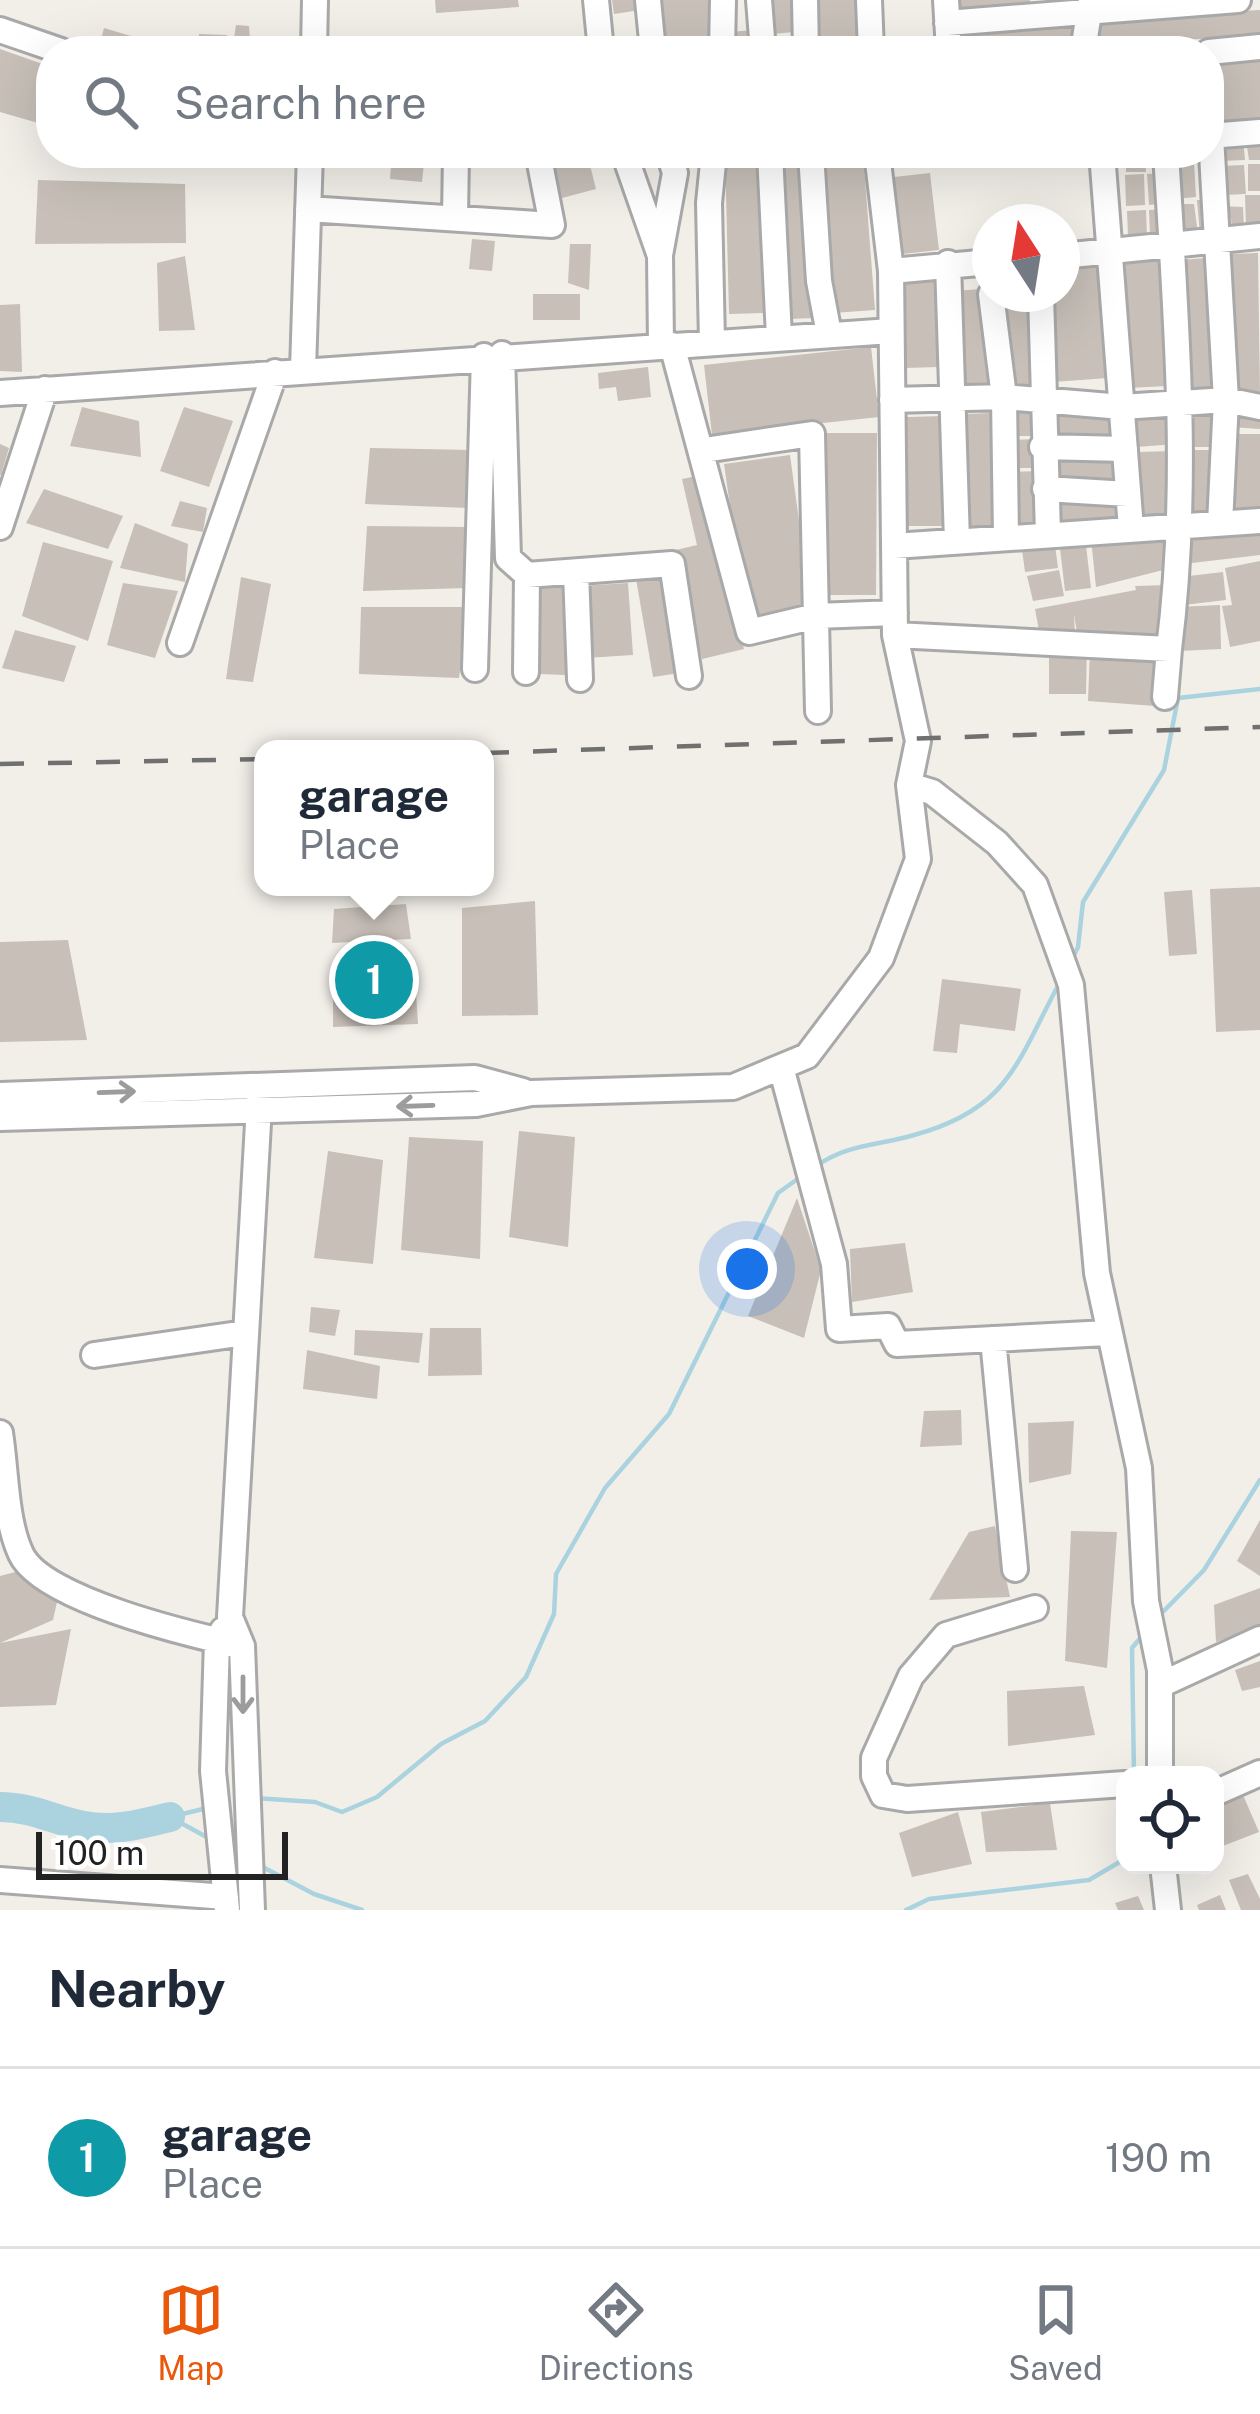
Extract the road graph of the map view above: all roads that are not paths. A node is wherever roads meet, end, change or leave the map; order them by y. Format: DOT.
graph roads {
  1 [pos="315,0"];
  2 [pos="596,0"];
  3 [pos="648,0"];
  4 [pos="724,0"];
  5 [pos="759,0"];
  6 [pos="805,0"];
  7 [pos="869,0"];
  8 [pos="1238,0"];
  9 [pos="1092,4"];
  10 [pos="946,12"];
  11 [pos="0,30"];
  12 [pos="314,36"];
  13 [pos="600,36"];
  14 [pos="651,36"];
  15 [pos="723,36"];
  16 [pos="762,36"];
  17 [pos="806,36"];
  18 [pos="870,36"];
  19 [pos="1086,36"];
  20 [pos="36,42"];
  21 [pos="1260,47"];
  22 [pos="1224,51"];
  23 [pos="1260,131"];
  24 [pos="1224,135"];
  25 [pos="309,168"];
  26 [pos="456,168"];
  27 [pos="541,168"];
  28 [pos="629,168"];
  29 [pos="674,168"];
  30 [pos="713,168"];
  31 [pos="771,168"];
  32 [pos="812,168"];
  33 [pos="879,168"];
  34 [pos="1103,168"];
  35 [pos="1167,168"];
  36 [pos="1213,168"];
  37 [pos="308,209"];
  38 [pos="454,218"];
  39 [pos="1260,236"];
  40 [pos="1220,240"];
  41 [pos="1172,244"];
  42 [pos="1110,250"];
  43 [pos="1080,254"];
  44 [pos="660,255"];
  45 [pos="948,262"];
  46 [pos="972,266"];
  47 [pos="891,271"];
  48 [pos="993,312"];
  49 [pos="1042,312"];
  50 [pos="891,332"];
  51 [pos="829,334"];
  52 [pos="779,338"];
  53 [pos="712,342"];
  54 [pos="667,345"];
  55 [pos="493,355"];
  56 [pos="303,370"];
  57 [pos="274,372"];
  58 [pos="44,389"];
  59 [pos="0,392"];
  60 [pos="1004,398"];
  61 [pos="892,400"];
  62 [pos="1047,400"];
  63 [pos="1181,400"];
  64 [pos="1226,400"];
  65 [pos="952,401"];
  66 [pos="1122,407"];
  67 [pos="1260,407"];
  68 [pos="1042,447"];
  69 [pos="704,449"];
  70 [pos="1125,449"];
  71 [pos="1045,489"];
  72 [pos="1128,494"];
  73 [pos="1260,521"];
  74 [pos="1220,524"];
  75 [pos="1180,526"];
  76 [pos="0,527"];
  77 [pos="1131,530"];
  78 [pos="1048,535"];
  79 [pos="1006,537"];
  80 [pos="956,541"];
  81 [pos="894,546"];
  82 [pos="575,572"];
  83 [pos="526,575"];
  84 [pos="816,616"];
  85 [pos="895,624"];
  86 [pos="180,644"];
  87 [pos="1168,649"];
  88 [pos="475,669"];
  89 [pos="526,673"];
  90 [pos="689,676"];
  91 [pos="580,679"];
  92 [pos="1165,697"];
  93 [pos="818,711"];
  94 [pos="909,785"];
  95 [pos="781,1067"];
  96 [pos="0,1095"];
  97 [pos="260,1099"];
  98 [pos="0,1118"];
  99 [pos="1108,1333"];
  100 [pos="245,1334"];
  101 [pos="993,1339"];
  102 [pos="94,1354"];
  103 [pos="0,1433"];
  104 [pos="7,1523"];
  105 [pos="27,1562"];
  106 [pos="0,1567"];
  107 [pos="1015,1569"];
  108 [pos="1035,1608"];
  109 [pos="1260,1640"];
  110 [pos="230,1643"];
  111 [pos="1160,1677"];
  112 [pos="1160,1766"];
  113 [pos="1260,1773"];
  114 [pos="1113,1785"];
  115 [pos="1224,1788"];
  116 [pos="1164,1874"];
  117 [pos="0,1880"];
  118 [pos="225,1894"];
  119 [pos="252,1910"];
  120 [pos="1168,1910"];
  1 -- 12 [label="street"];
  2 -- 13 [label="street"];
  3 -- 14 [label="street"];
  4 -- 15 [label="street"];
  5 -- 16 [label="street"];
  6 -- 17 [label="street"];
  7 -- 18 [label="street"];
  8 -- 9 [label="street"];
  9 -- 10 [label="street"];
  9 -- 19 [label="street"];
  11 -- 20 [label="street"];
  21 -- 22 [label="street"];
  23 -- 24 [label="street"];
  25 -- 37 [label="street"];
  26 -- 38 [label="street"];
  27 -- 38 [label="street"];
  28 -- 44 [label="street"];
  29 -- 44 [label="street"];
  30 -- 53 [label="street"];
  31 -- 52 [label="street"];
  32 -- 51 [label="street"];
  33 -- 47 [label="street"];
  34 -- 42 [label="street"];
  35 -- 41 [label="street"];
  36 -- 40 [label="street"];
  37 -- 38 [label="street"];
  37 -- 56 [label="street"];
  39 -- 40 [label="street"];
  40 -- 41 [label="street"];
  40 -- 64 [label="street"];
  41 -- 42 [label="street"];
  41 -- 63 [label="street"];
  42 -- 43 [label="street"];
  42 -- 66 [label="street"];
  44 -- 54 [label="street"];
  45 -- 46 [label="street"];
  45 -- 47 [label="street"];
  45 -- 65 [label="street"];
  47 -- 50 [label="street"];
  48 -- 60 [label="street"];
  49 -- 62 [label="street"];
  50 -- 51 [label="street"];
  50 -- 61 [label="street"];
  51 -- 52 [label="street"];
  52 -- 53 [label="street"];
  53 -- 54 [label="street"];
  54 -- 55 [label="street"];
  54 -- 69 [label="street"];
  55 -- 56 [label="street"];
  55 -- 83 [label="street"];
  55 -- 88 [label="street"];
  56 -- 57 [label="street"];
  57 -- 58 [label="street"];
  57 -- 86 [label="street"];
  58 -- 59 [label="street"];
  58 -- 76 [label="street"];
  60 -- 62 [label="street"];
  60 -- 65 [label="street"];
  60 -- 79 [label="street"];
  61 -- 65 [label="street"];
  61 -- 81 [label="street"];
  62 -- 66 [label="street"];
  62 -- 68 [label="street"];
  63 -- 64 [label="street"];
  63 -- 66 [label="street"];
  63 -- 75 [label="street"];
  64 -- 67 [label="street"];
  64 -- 74 [label="street"];
  65 -- 80 [label="street"];
  66 -- 70 [label="street"];
  68 -- 70 [label="street"];
  68 -- 71 [label="street"];
  69 -- 84 [label="street"];
  69 -- 84 [label="street"];
  70 -- 72 [label="street"];
  71 -- 72 [label="street"];
  71 -- 78 [label="street"];
  72 -- 77 [label="street"];
  73 -- 74 [label="street"];
  74 -- 75 [label="street"];
  75 -- 77 [label="street"];
  75 -- 87 [label="street"];
  77 -- 78 [label="street"];
  78 -- 79 [label="street"];
  79 -- 80 [label="street"];
  80 -- 81 [label="street"];
  81 -- 85 [label="street"];
  82 -- 83 [label="street"];
  82 -- 90 [label="street"];
  82 -- 91 [label="street"];
  83 -- 89 [label="street"];
  84 -- 85 [label="street"];
  84 -- 93 [label="street"];
  85 -- 87 [label="street"];
  85 -- 94 [label="street"];
  87 -- 92 [label="street"];
  94 -- 95 [label="street"];
  94 -- 99 [label="street"];
  95 -- 97 [label="street"];
  95 -- 101 [label="street"];
  96 -- 97 [label="street, one-way"];
  97 -- 98 [label="street"];
  97 -- 100 [label="street"];
  99 -- 101 [label="street"];
  99 -- 111 [label="street"];
  100 -- 102 [label="street"];
  100 -- 110 [label="street"];
  101 -- 107 [label="street"];
  103 -- 104 [label="street"];
  104 -- 105 [label="street"];
  105 -- 106 [label="street"];
  105 -- 110 [label="street"];
  108 -- 114 [label="street"];
  109 -- 111 [label="street"];
  110 -- 118 [label="street"];
  110 -- 119 [label="street, one-way"];
  111 -- 112 [label="street"];
  113 -- 115 [label="street"];
  116 -- 120 [label="street"];
  117 -- 118 [label="street"];
}
